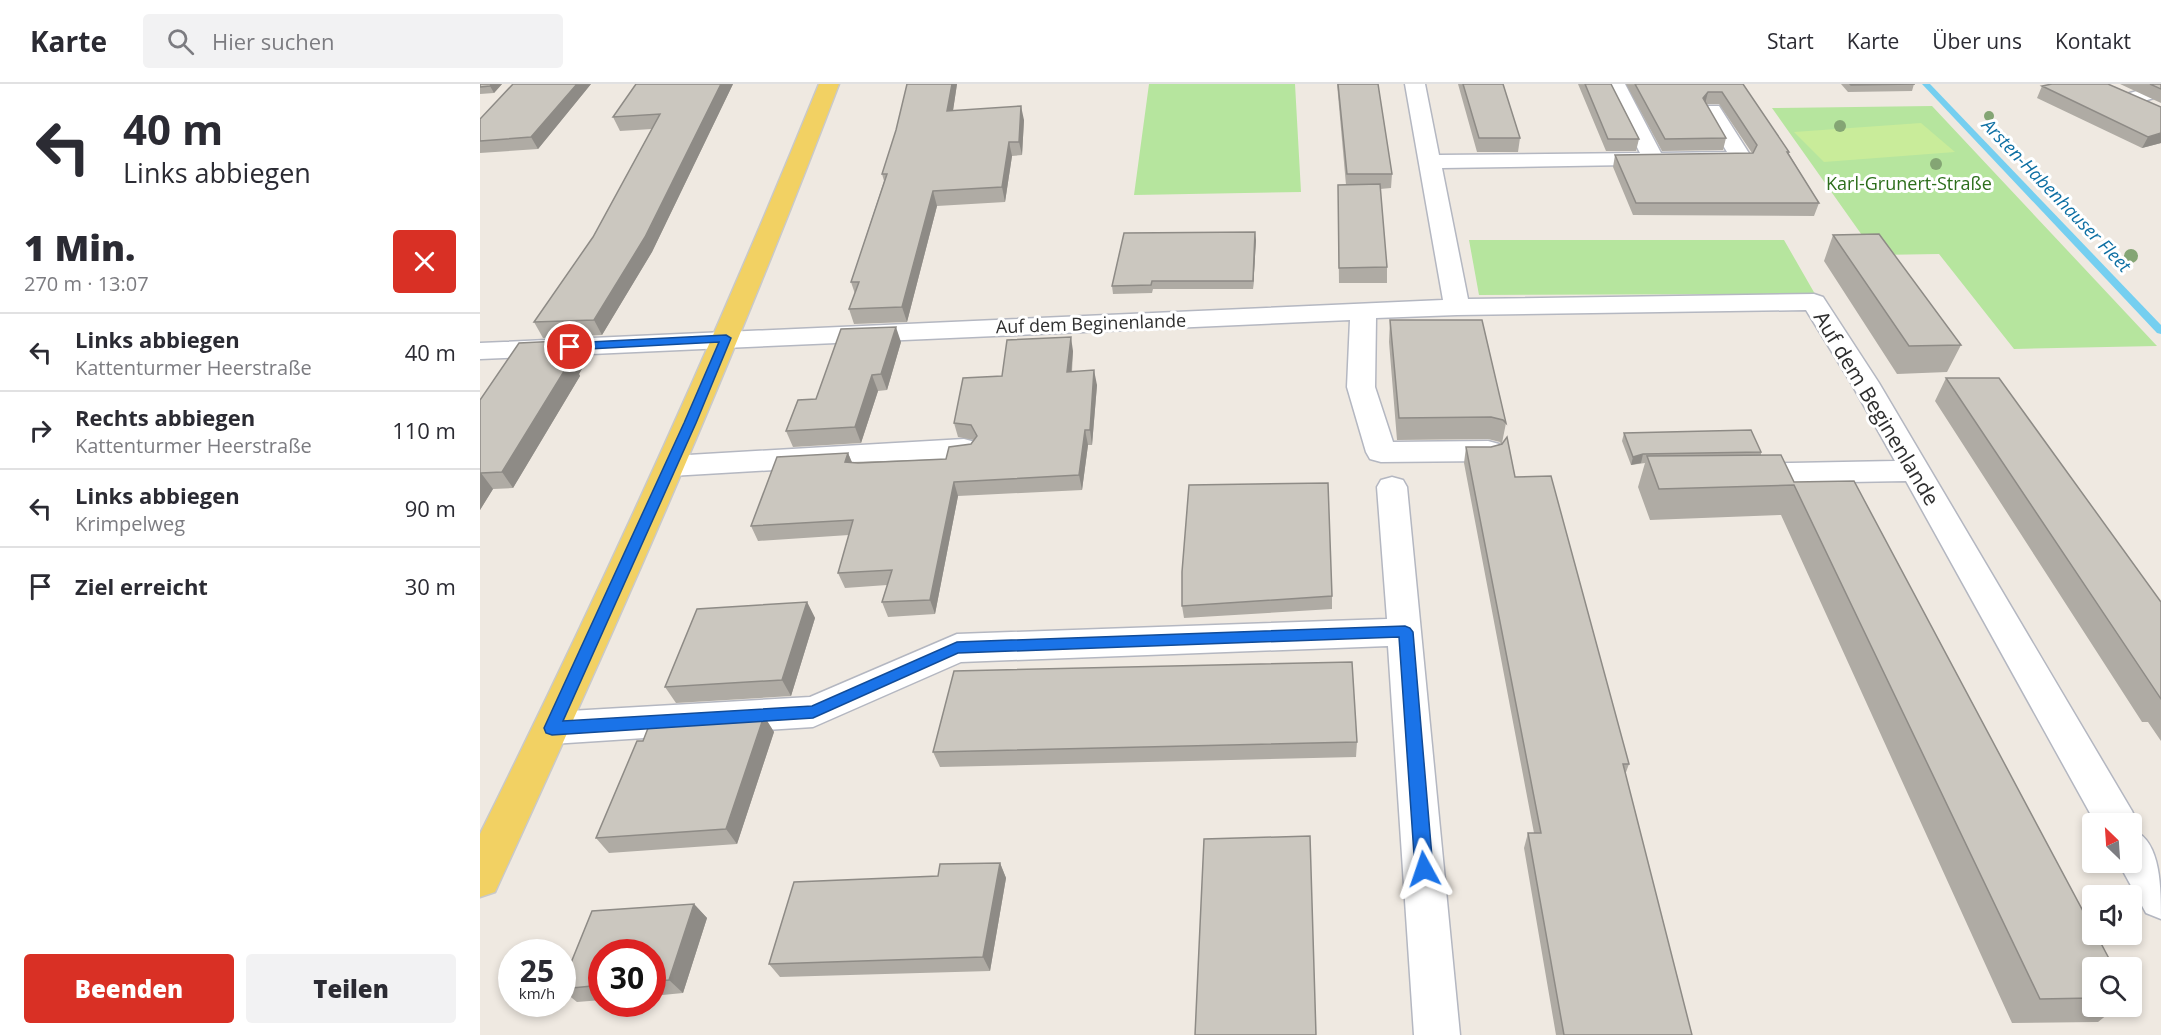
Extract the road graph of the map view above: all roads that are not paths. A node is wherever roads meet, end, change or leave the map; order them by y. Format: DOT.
graph roads {
  1 [pos="829,84"];
  2 [pos="1415,84"];
  3 [pos="1615,84"];
  4 [pos="2110,90"];
  5 [pos="2161,90"];
  6 [pos="2130,99"];
  7 [pos="1712,110"];
  8 [pos="2161,113"];
  9 [pos="1654,159"];
  10 [pos="1430,162"];
  11 [pos="1457,307"];
  12 [pos="1363,311"];
  13 [pos="726,338"];
  14 [pos="480,351"];
  15 [pos="964,449"];
  16 [pos="1488,451"];
  17 [pos="671,466"];
  18 [pos="1915,471"];
  19 [pos="1712,474"];
  20 [pos="1392,487"];
  21 [pos="1405,632"];
  22 [pos="552,728"];
  23 [pos="2112,813"];
  24 [pos="2142,866"];
  25 [pos="480,878"];
  26 [pos="2161,899"];
  27 [pos="1437,1035"];
  1 -- 13 [label="main road"];
  2 -- 10 [label="street"];
  3 -- 9 [label="street"];
  4 -- 6 [label="street"];
  5 -- 6 [label="street"];
  6 -- 8 [label="street"];
  7 -- 9 [label="street"];
  9 -- 10 [label="street"];
  10 -- 11 [label="street"];
  11 -- 12 [label="street, Auf dem Beginenlande"];
  11 -- 18 [label="street, Auf dem Beginenlande"];
  12 -- 13 [label="street, Auf dem Beginenlande"];
  12 -- 16 [label="street"];
  13 -- 14 [label="street, Auf dem Beginenlande"];
  13 -- 17 [label="main road"];
  15 -- 17 [label="street"];
  17 -- 22 [label="main road"];
  18 -- 19 [label="street"];
  18 -- 23 [label="street, Auf dem Beginenlande"];
  20 -- 21 [label="street"];
  21 -- 22 [label="street"];
  21 -- 27 [label="street"];
  22 -- 25 [label="main road"];
  24 -- 26 [label="street"];
}
